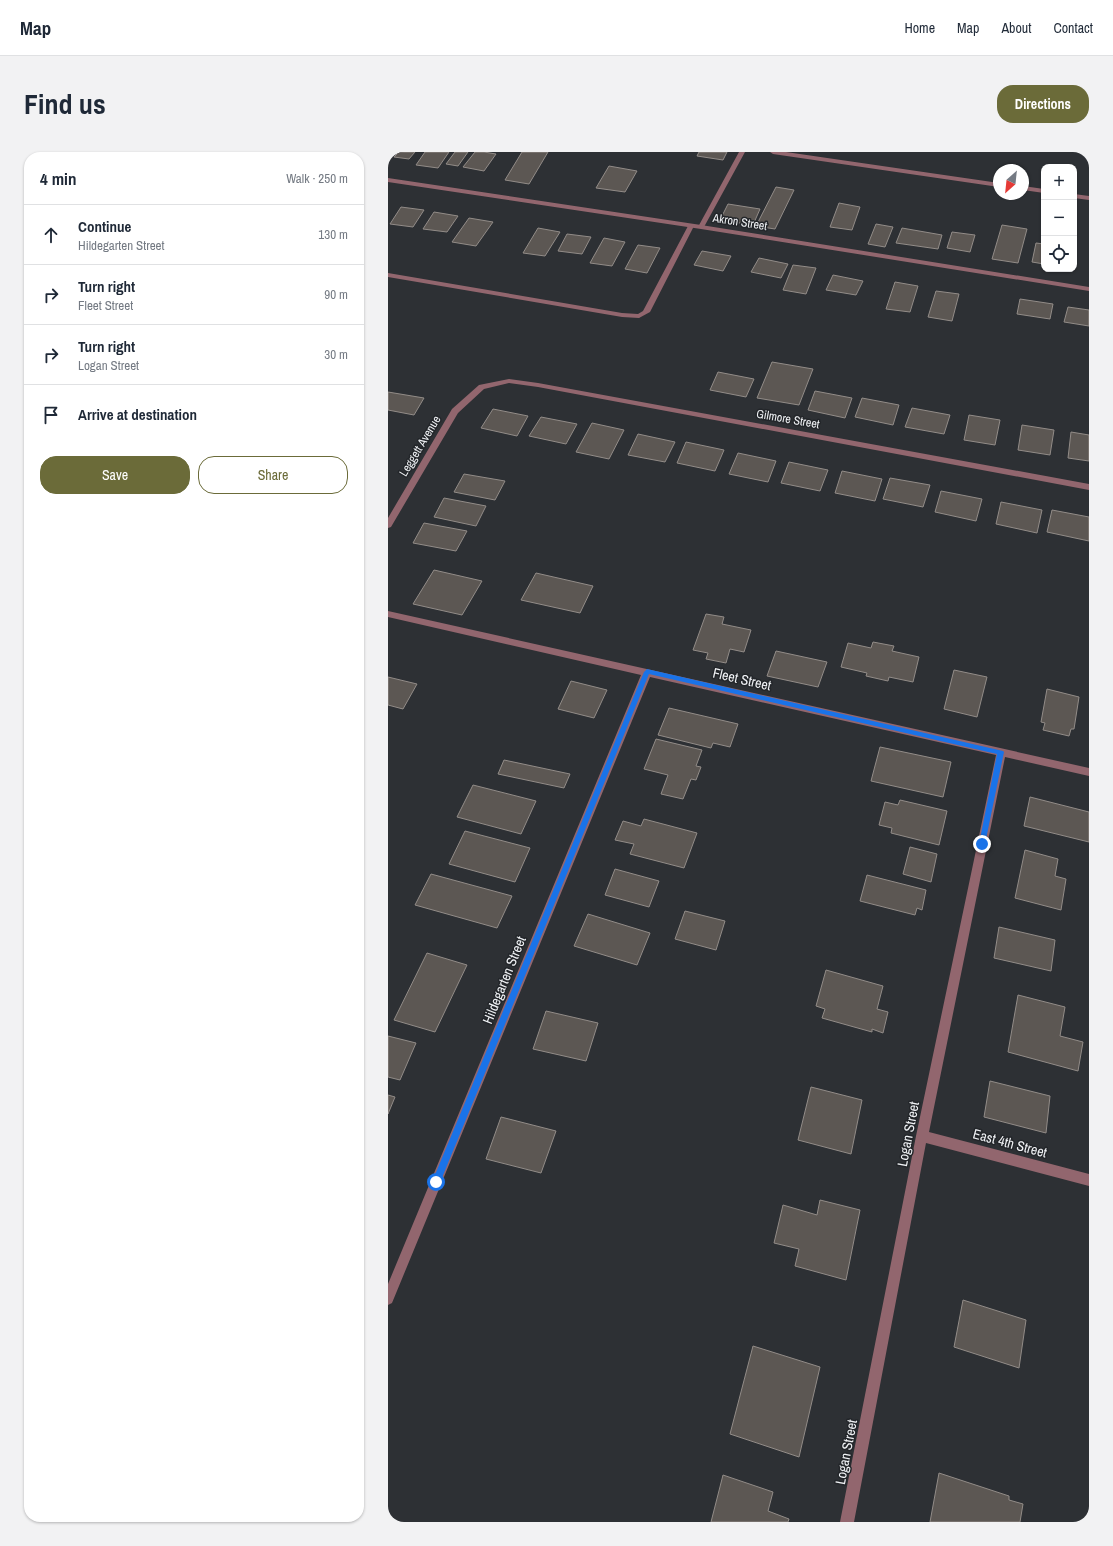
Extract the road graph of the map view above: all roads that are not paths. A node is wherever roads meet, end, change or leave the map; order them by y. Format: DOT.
graph roads {
  1 [pos="742,152"];
  2 [pos="773,152"];
  3 [pos="388,180"];
  4 [pos="993,184"];
  5 [pos="1029,189"];
  6 [pos="1041,191"];
  7 [pos="1077,196"];
  8 [pos="1089,198"];
  9 [pos="691,226"];
  10 [pos="701,227"];
  11 [pos="388,275"];
  12 [pos="1089,289"];
  13 [pos="482,387"];
  14 [pos="1089,487"];
  15 [pos="388,525"];
  16 [pos="388,614"];
  17 [pos="647,672"];
  18 [pos="1001,752"];
  19 [pos="1089,772"];
  20 [pos="922,1136"];
  21 [pos="1089,1180"];
  22 [pos="388,1299"];
  23 [pos="847,1522"];
  1 -- 10 [label="street"];
  2 -- 4 [label="street"];
  3 -- 9 [label="street, Akron Street"];
  5 -- 6 [label="street"];
  7 -- 8 [label="street"];
  9 -- 10 [label="street, Akron Street"];
  9 -- 11 [label="street"];
  10 -- 12 [label="street, Akron Street"];
  13 -- 14 [label="street, Gilmore Street"];
  13 -- 15 [label="street, Leggett Avenue"];
  16 -- 17 [label="street, Fleet Street"];
  17 -- 18 [label="street, Fleet Street"];
  17 -- 22 [label="street, Hildegarten Street"];
  18 -- 19 [label="street, Fleet Street"];
  18 -- 20 [label="street, Logan Street"];
  20 -- 21 [label="street, East 4th Street"];
  20 -- 23 [label="street, Logan Street"];
}
